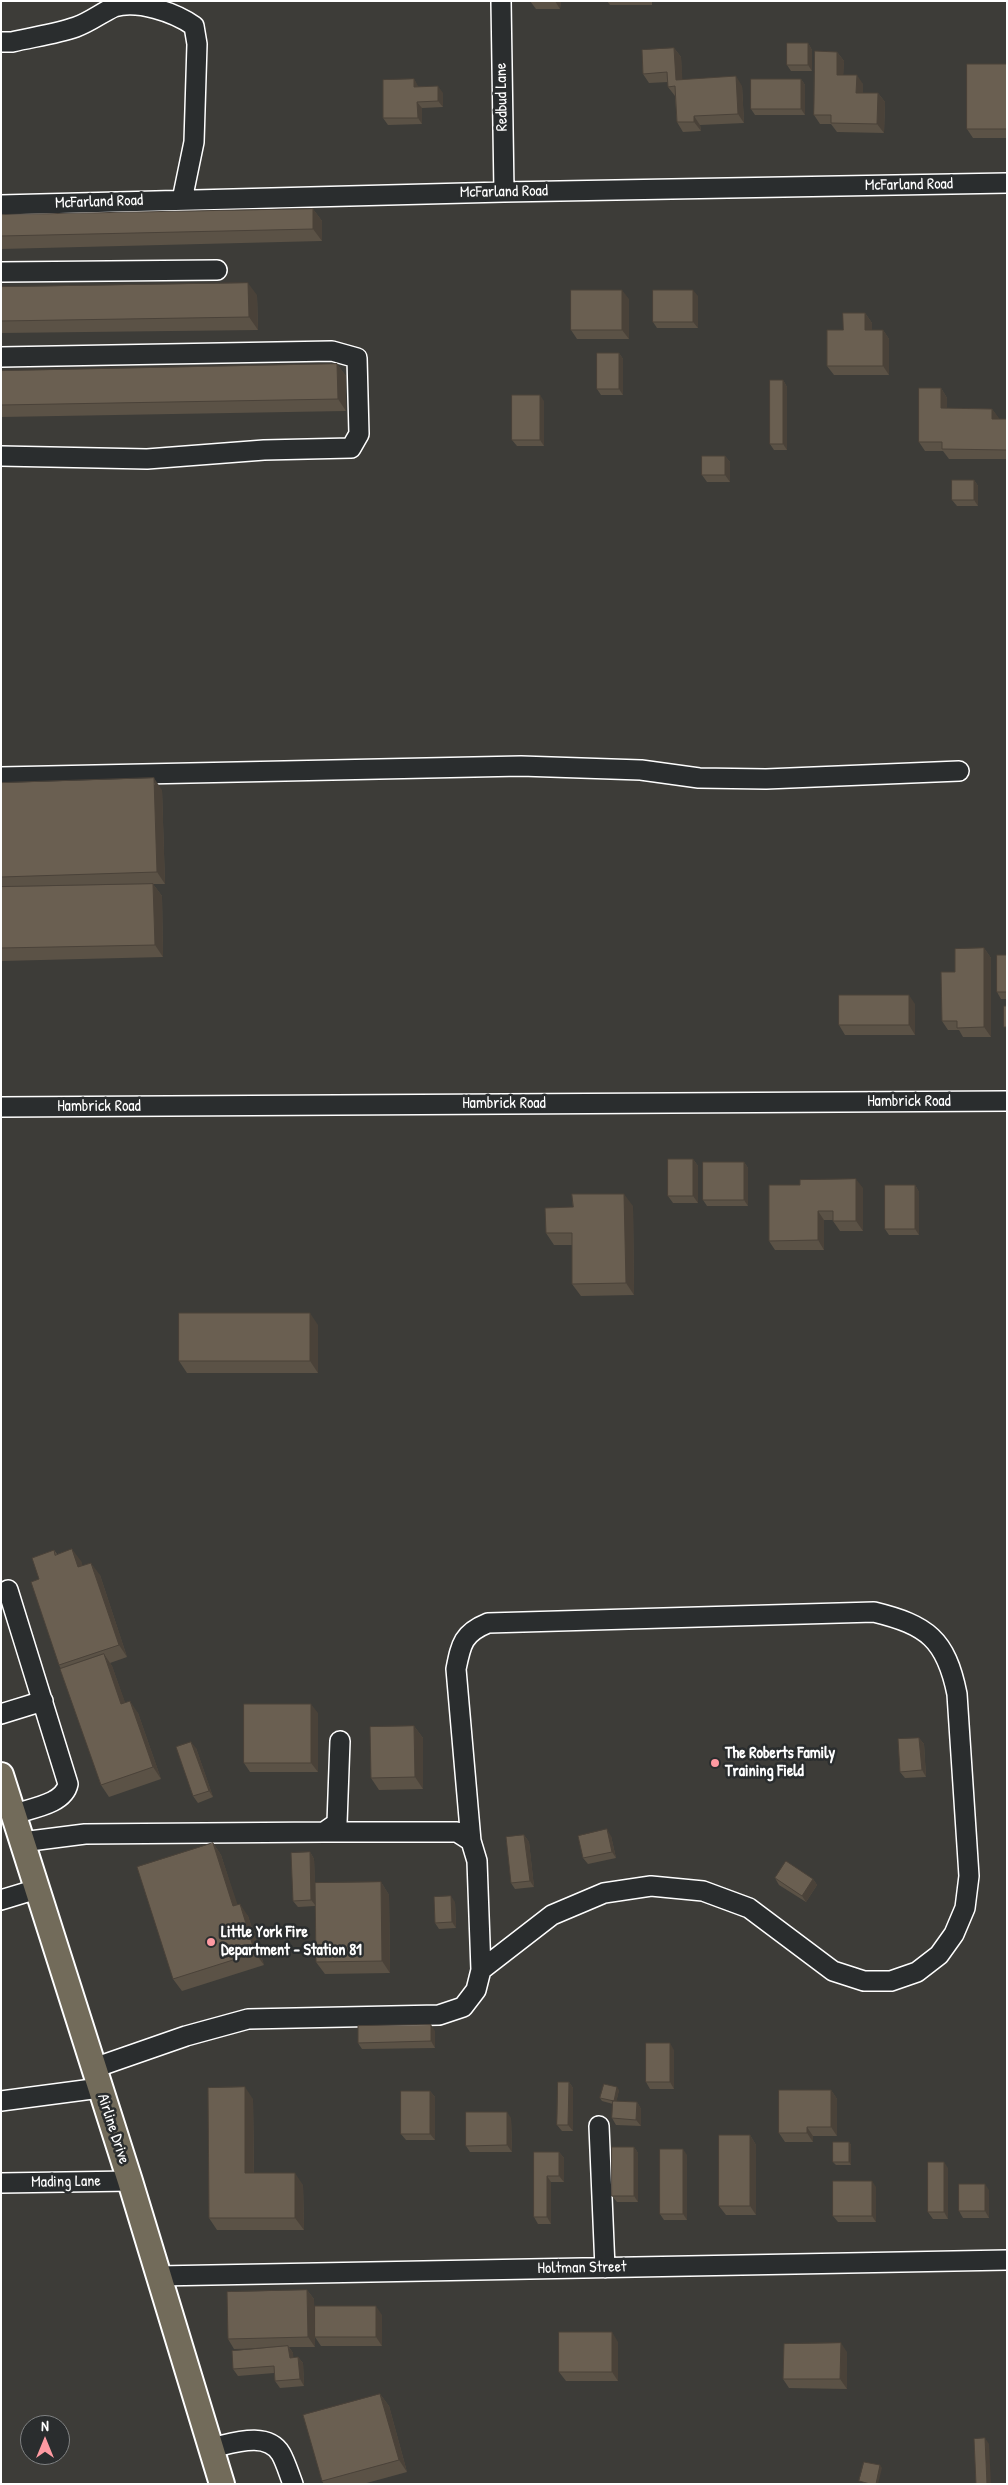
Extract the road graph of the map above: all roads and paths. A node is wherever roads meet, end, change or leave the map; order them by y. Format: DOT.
graph roads {
  1 [pos="501,1"];
  2 [pos="130,2"];
  3 [pos="1,42"];
  4 [pos="1007,183"];
  5 [pos="504,192"];
  6 [pos="182,200"];
  7 [pos="1,205"];
  8 [pos="217,270"];
  9 [pos="1,272"];
  10 [pos="1,357"];
  11 [pos="1,456"];
  12 [pos="958,772"];
  13 [pos="1,777"];
  14 [pos="1007,1101"];
  15 [pos="1,1107"];
  16 [pos="8,1590"];
  17 [pos="43,1702"];
  18 [pos="1,1714"];
  19 [pos="340,1741"];
  20 [pos="1,1774"];
  21 [pos="10,1816"];
  22 [pos="324,1832"];
  23 [pos="471,1841"];
  24 [pos="22,1842"];
  25 [pos="37,1888"];
  26 [pos="1,1900"];
  27 [pos="481,1970"];
  28 [pos="97,2078"];
  29 [pos="1,2101"];
  30 [pos="599,2126"];
  31 [pos="130,2180"];
  32 [pos="1,2183"];
  33 [pos="1007,2260"];
  34 [pos="605,2268"];
  35 [pos="158,2276"];
  36 [pos="210,2448"];
  37 [pos="222,2484"];
  38 [pos="293,2484"];
  1 -- 5 [label="street, Redbud Lane"];
  2 -- 3 [label="street"];
  2 -- 6 [label="street"];
  4 -- 5 [label="street, McFarland Road"];
  5 -- 6 [label="street, McFarland Road"];
  6 -- 7 [label="street, McFarland Road"];
  8 -- 9 [label="street"];
  10 -- 11 [label="street"];
  12 -- 13 [label="street"];
  14 -- 15 [label="street, Hambrick Road"];
  16 -- 17 [label="street"];
  17 -- 18 [label="street"];
  17 -- 21 [label="street"];
  19 -- 22 [label="street"];
  20 -- 21 [label="main road, Airline Drive"];
  21 -- 24 [label="main road, Airline Drive"];
  22 -- 23 [label="street"];
  22 -- 24 [label="street"];
  23 -- 27 [label="street"];
  23 -- 27 [label="street"];
  24 -- 25 [label="main road, Airline Drive"];
  25 -- 26 [label="street"];
  25 -- 28 [label="main road, Airline Drive"];
  27 -- 28 [label="street"];
  28 -- 29 [label="street"];
  28 -- 31 [label="main road, Airline Drive"];
  30 -- 34 [label="street"];
  31 -- 32 [label="street, Mading Lane"];
  31 -- 35 [label="main road, Airline Drive"];
  33 -- 34 [label="street, Holtman Street"];
  34 -- 35 [label="street, Holtman Street"];
  35 -- 36 [label="main road, Airline Drive"];
  36 -- 37 [label="main road, Airline Drive"];
  36 -- 38 [label="street"];
}
